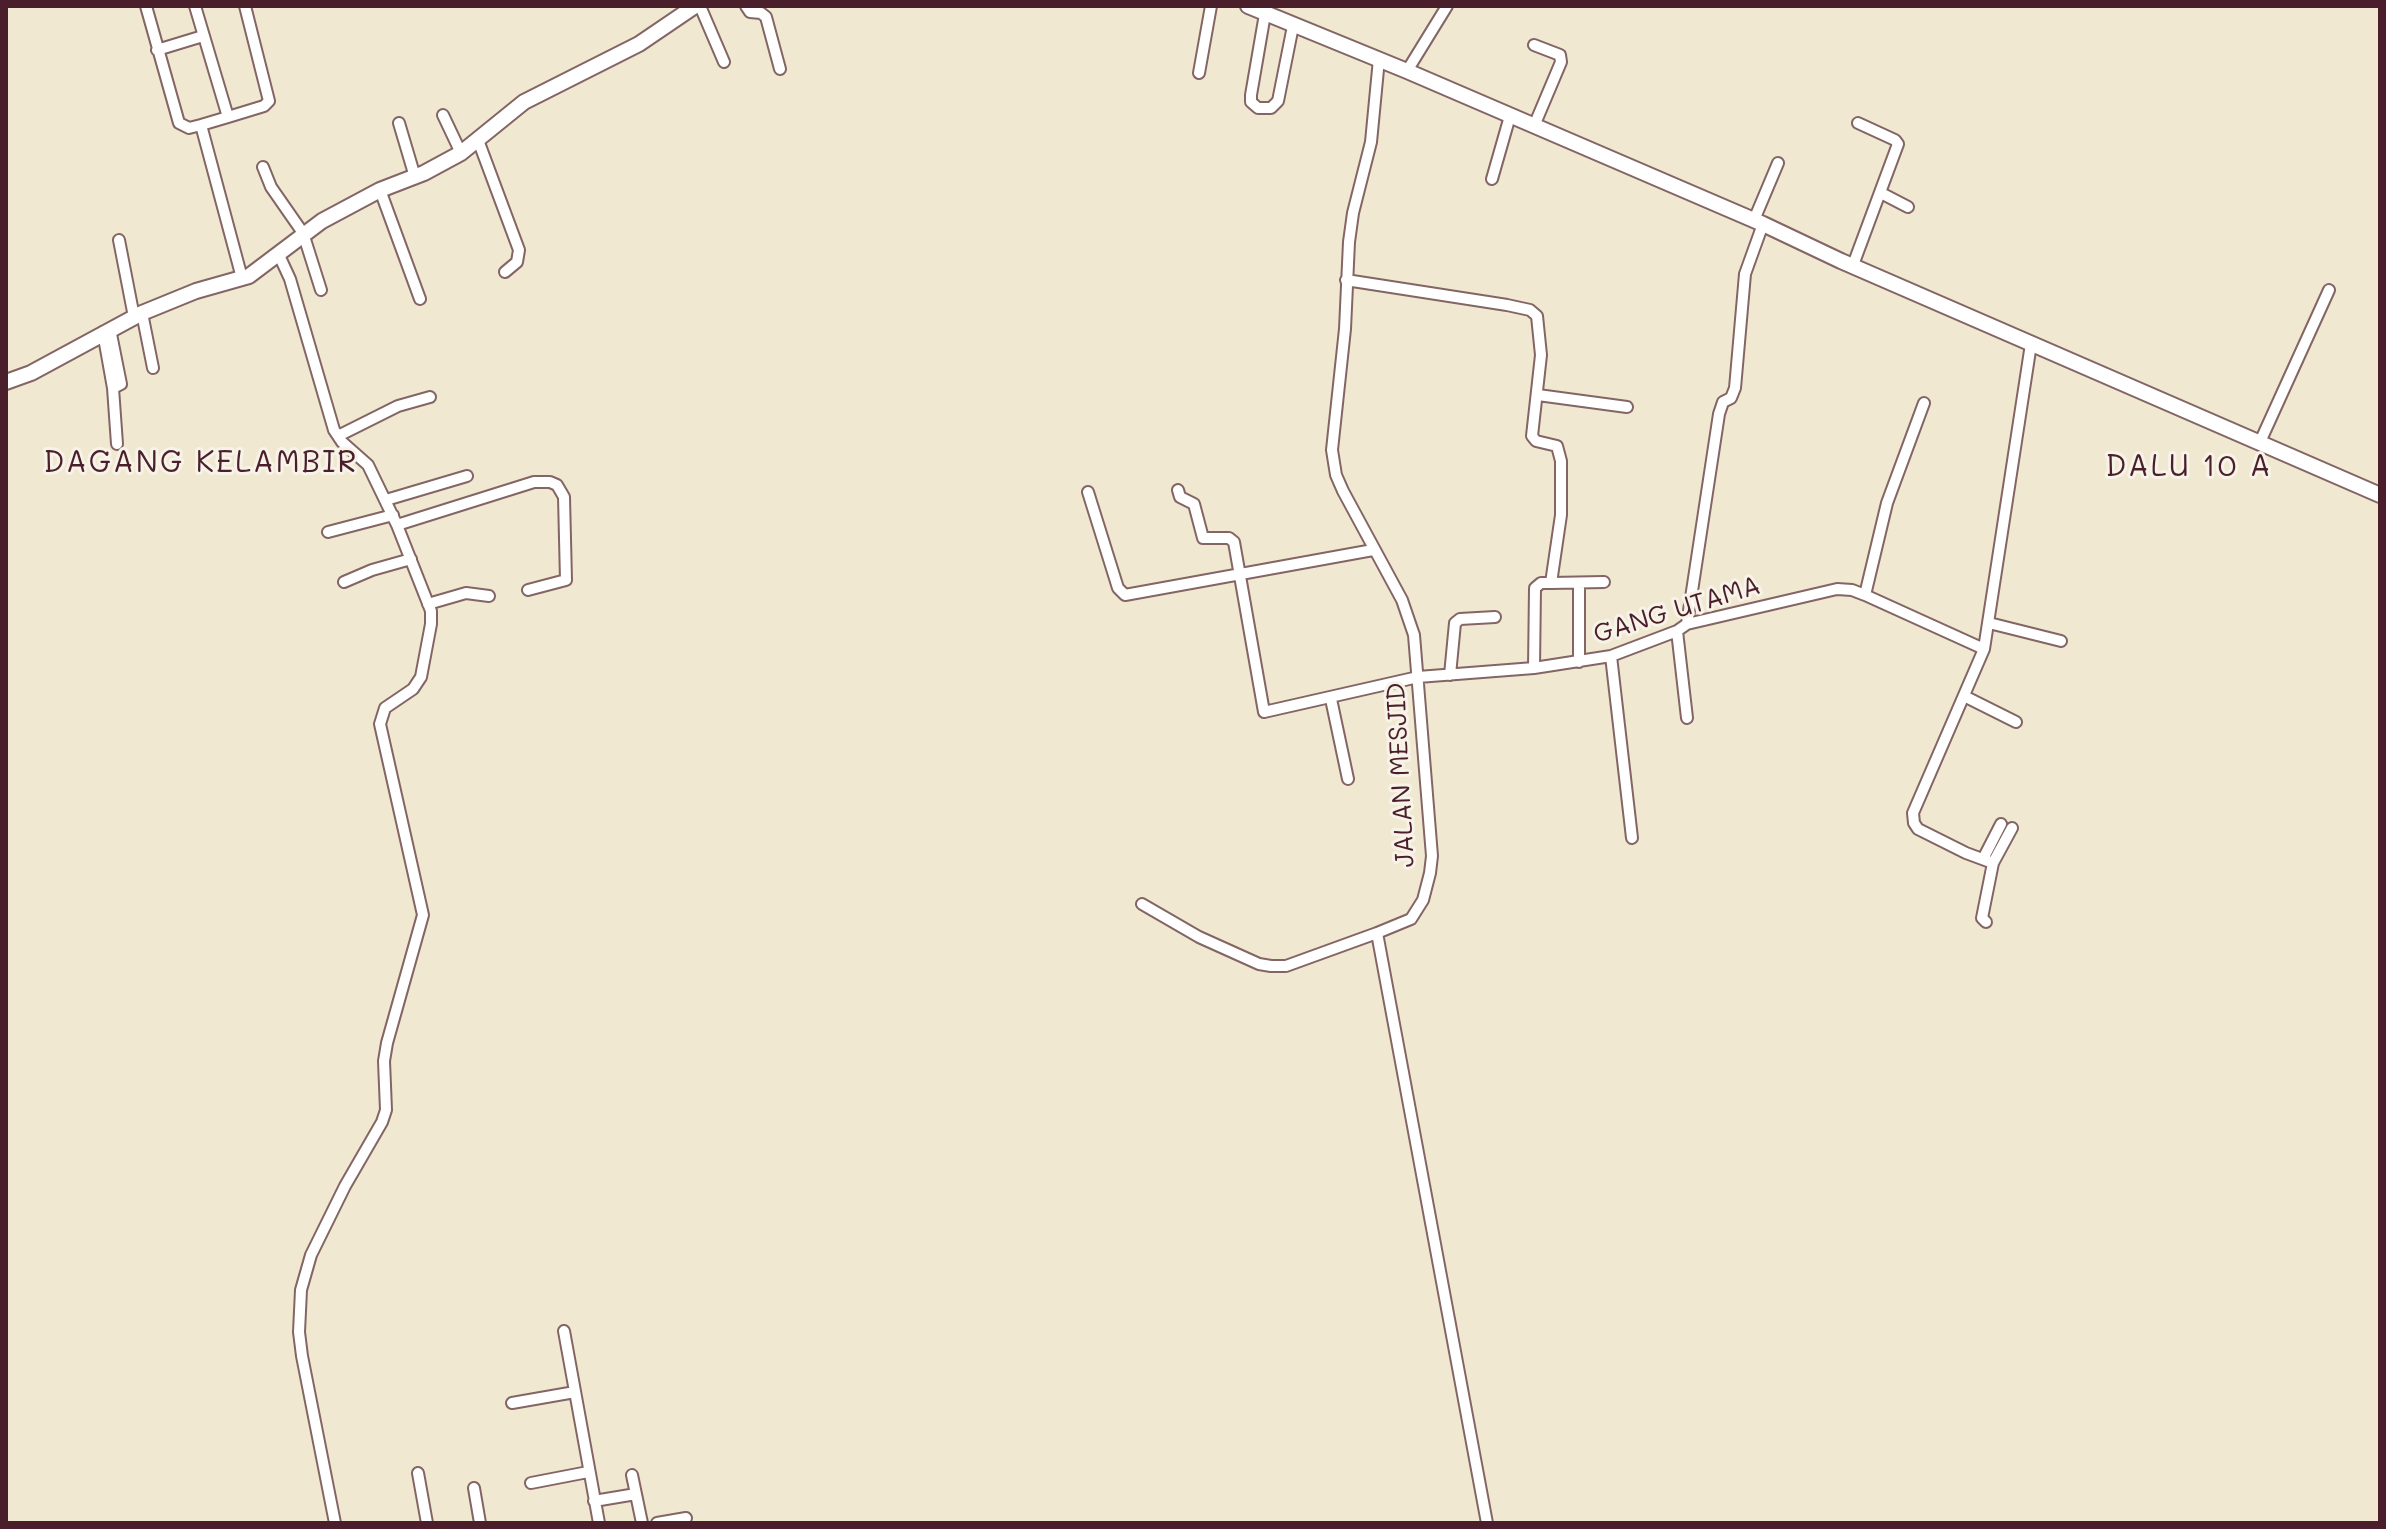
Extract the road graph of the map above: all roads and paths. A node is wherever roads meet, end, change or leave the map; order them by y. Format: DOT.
graph roads {
  1 [pos="146,6"];
  2 [pos="195,6"];
  3 [pos="245,6"];
  4 [pos="697,6"];
  5 [pos="746,6"];
  6 [pos="1211,6"];
  7 [pos="1248,6"];
  8 [pos="1447,6"];
  9 [pos="1265,14"];
  10 [pos="1293,26"];
  11 [pos="203,36"];
  12 [pos="1534,45"];
  13 [pos="157,50"];
  14 [pos="1379,59"];
  15 [pos="724,62"];
  16 [pos="780,69"];
  17 [pos="1407,71"];
  18 [pos="1199,73"];
  19 [pos="443,115"];
  20 [pos="1510,116"];
  21 [pos="228,117"];
  22 [pos="399,123"];
  23 [pos="1858,123"];
  24 [pos="201,125"];
  25 [pos="1534,126"];
  26 [pos="478,140"];
  27 [pos="461,153"];
  28 [pos="1778,163"];
  29 [pos="263,167"];
  30 [pos="415,177"];
  31 [pos="1492,179"];
  32 [pos="380,190"];
  33 [pos="1881,193"];
  34 [pos="1908,207"];
  35 [pos="1759,222"];
  36 [pos="303,233"];
  37 [pos="119,240"];
  38 [pos="278,253"];
  39 [pos="1853,265"];
  40 [pos="505,272"];
  41 [pos="242,278"];
  42 [pos="1346,280"];
  43 [pos="321,290"];
  44 [pos="2329,290"];
  45 [pos="420,299"];
  46 [pos="138,315"];
  47 [pos="106,331"];
  48 [pos="2031,344"];
  49 [pos="153,368"];
  50 [pos="6,382"];
  51 [pos="1538,395"];
  52 [pos="430,397"];
  53 [pos="1924,403"];
  54 [pos="1627,407"];
  55 [pos="338,436"];
  56 [pos="2260,442"];
  57 [pos="117,444"];
  58 [pos="467,476"];
  59 [pos="1178,490"];
  60 [pos="1088,492"];
  61 [pos="2380,495"];
  62 [pos="386,500"];
  63 [pos="395,520"];
  64 [pos="328,532"];
  65 [pos="1373,550"];
  66 [pos="411,559"];
  67 [pos="1241,575"];
  68 [pos="344,582"];
  69 [pos="1604,582"];
  70 [pos="1551,583"];
  71 [pos="1579,583"];
  72 [pos="528,590"];
  73 [pos="1865,595"];
  74 [pos="489,596"];
  75 [pos="428,604"];
  76 [pos="1495,617"];
  77 [pos="1989,623"];
  78 [pos="1687,624"];
  79 [pos="1677,631"];
  80 [pos="2061,641"];
  81 [pos="1984,649"];
  82 [pos="1611,656"];
  83 [pos="1579,662"];
  84 [pos="1534,668"];
  85 [pos="1450,675"];
  86 [pos="1418,677"];
  87 [pos="1964,696"];
  88 [pos="1331,699"];
  89 [pos="1687,718"];
  90 [pos="2016,722"];
  91 [pos="1348,779"];
  92 [pos="2006,826"];
  93 [pos="1632,838"];
  94 [pos="1988,861"];
  95 [pos="1142,904"];
  96 [pos="1986,922"];
  97 [pos="1377,933"];
  98 [pos="564,1331"];
  99 [pos="575,1392"];
  100 [pos="512,1403"];
  101 [pos="588,1472"];
  102 [pos="418,1473"];
  103 [pos="632,1475"];
  104 [pos="531,1483"];
  105 [pos="474,1488"];
  106 [pos="636,1494"];
  107 [pos="594,1501"];
  108 [pos="686,1518"];
  109 [pos="335,1523"];
  110 [pos="427,1523"];
  111 [pos="480,1523"];
  112 [pos="599,1523"];
  113 [pos="642,1523"];
  114 [pos="657,1523"];
  115 [pos="1487,1523"];
  1 -- 13 [label="street"];
  2 -- 11 [label="street"];
  3 -- 21 [label="street"];
  4 -- 15 [label="street"];
  4 -- 26 [label="street"];
  5 -- 16 [label="street"];
  6 -- 18 [label="street"];
  7 -- 9 [label="street"];
  8 -- 17 [label="street"];
  9 -- 10 [label="street"];
  9 -- 10 [label="street"];
  10 -- 14 [label="street"];
  11 -- 13 [label="street"];
  11 -- 21 [label="street"];
  12 -- 25 [label="street"];
  13 -- 24 [label="street"];
  14 -- 17 [label="street"];
  14 -- 42 [label="street, JALAN MESJID"];
  17 -- 20 [label="street"];
  19 -- 27 [label="street"];
  20 -- 25 [label="street"];
  20 -- 31 [label="street"];
  21 -- 24 [label="street"];
  22 -- 30 [label="street"];
  23 -- 33 [label="street"];
  24 -- 41 [label="street"];
  25 -- 35 [label="street"];
  26 -- 27 [label="street"];
  26 -- 40 [label="street"];
  27 -- 30 [label="street"];
  28 -- 35 [label="street"];
  29 -- 36 [label="street"];
  30 -- 32 [label="street"];
  32 -- 36 [label="street"];
  32 -- 45 [label="street"];
  33 -- 34 [label="street"];
  33 -- 39 [label="street"];
  35 -- 39 [label="street"];
  35 -- 78 [label="street"];
  36 -- 38 [label="street"];
  36 -- 43 [label="street"];
  37 -- 46 [label="street"];
  38 -- 41 [label="street"];
  38 -- 55 [label="street"];
  39 -- 48 [label="street"];
  41 -- 46 [label="street"];
  42 -- 51 [label="street"];
  42 -- 65 [label="street, JALAN MESJID"];
  44 -- 56 [label="street"];
  46 -- 47 [label="street"];
  46 -- 49 [label="street"];
  47 -- 50 [label="street"];
  47 -- 57 [label="street"];
  48 -- 56 [label="street"];
  48 -- 77 [label="street"];
  51 -- 54 [label="street"];
  51 -- 70 [label="street"];
  52 -- 55 [label="street"];
  53 -- 73 [label="street"];
  55 -- 62 [label="street"];
  56 -- 61 [label="street"];
  58 -- 62 [label="street"];
  59 -- 67 [label="street"];
  60 -- 67 [label="street"];
  62 -- 63 [label="street"];
  63 -- 64 [label="street"];
  63 -- 66 [label="street"];
  63 -- 72 [label="street"];
  65 -- 67 [label="street"];
  65 -- 86 [label="street, JALAN MESJID"];
  66 -- 68 [label="street"];
  66 -- 75 [label="street"];
  67 -- 88 [label="street, GANG UTAMA"];
  69 -- 71 [label="street"];
  70 -- 71 [label="street"];
  70 -- 84 [label="street"];
  71 -- 83 [label="street"];
  73 -- 78 [label="street, GANG UTAMA"];
  73 -- 81 [label="street, GANG UTAMA"];
  74 -- 75 [label="street"];
  75 -- 109 [label="street"];
  76 -- 85 [label="street"];
  77 -- 80 [label="street"];
  77 -- 81 [label="street"];
  78 -- 79 [label="street, GANG UTAMA"];
  79 -- 82 [label="street, GANG UTAMA"];
  79 -- 89 [label="street"];
  81 -- 87 [label="street"];
  82 -- 83 [label="street, GANG UTAMA"];
  82 -- 93 [label="street"];
  83 -- 84 [label="street, GANG UTAMA"];
  84 -- 85 [label="street, GANG UTAMA"];
  85 -- 86 [label="street, GANG UTAMA"];
  86 -- 88 [label="street, GANG UTAMA"];
  86 -- 97 [label="street, JALAN MESJID"];
  87 -- 90 [label="street"];
  87 -- 94 [label="street"];
  88 -- 91 [label="street"];
  92 -- 94 [label="street"];
  94 -- 96 [label="street"];
  95 -- 97 [label="street, JALAN MESJID"];
  97 -- 115 [label="street"];
  98 -- 99 [label="street"];
  99 -- 100 [label="street"];
  99 -- 101 [label="street"];
  101 -- 104 [label="street"];
  101 -- 107 [label="street"];
  102 -- 110 [label="street"];
  103 -- 106 [label="street"];
  105 -- 111 [label="street"];
  106 -- 107 [label="street"];
  106 -- 113 [label="street"];
  107 -- 112 [label="street"];
  108 -- 114 [label="street"];
}
